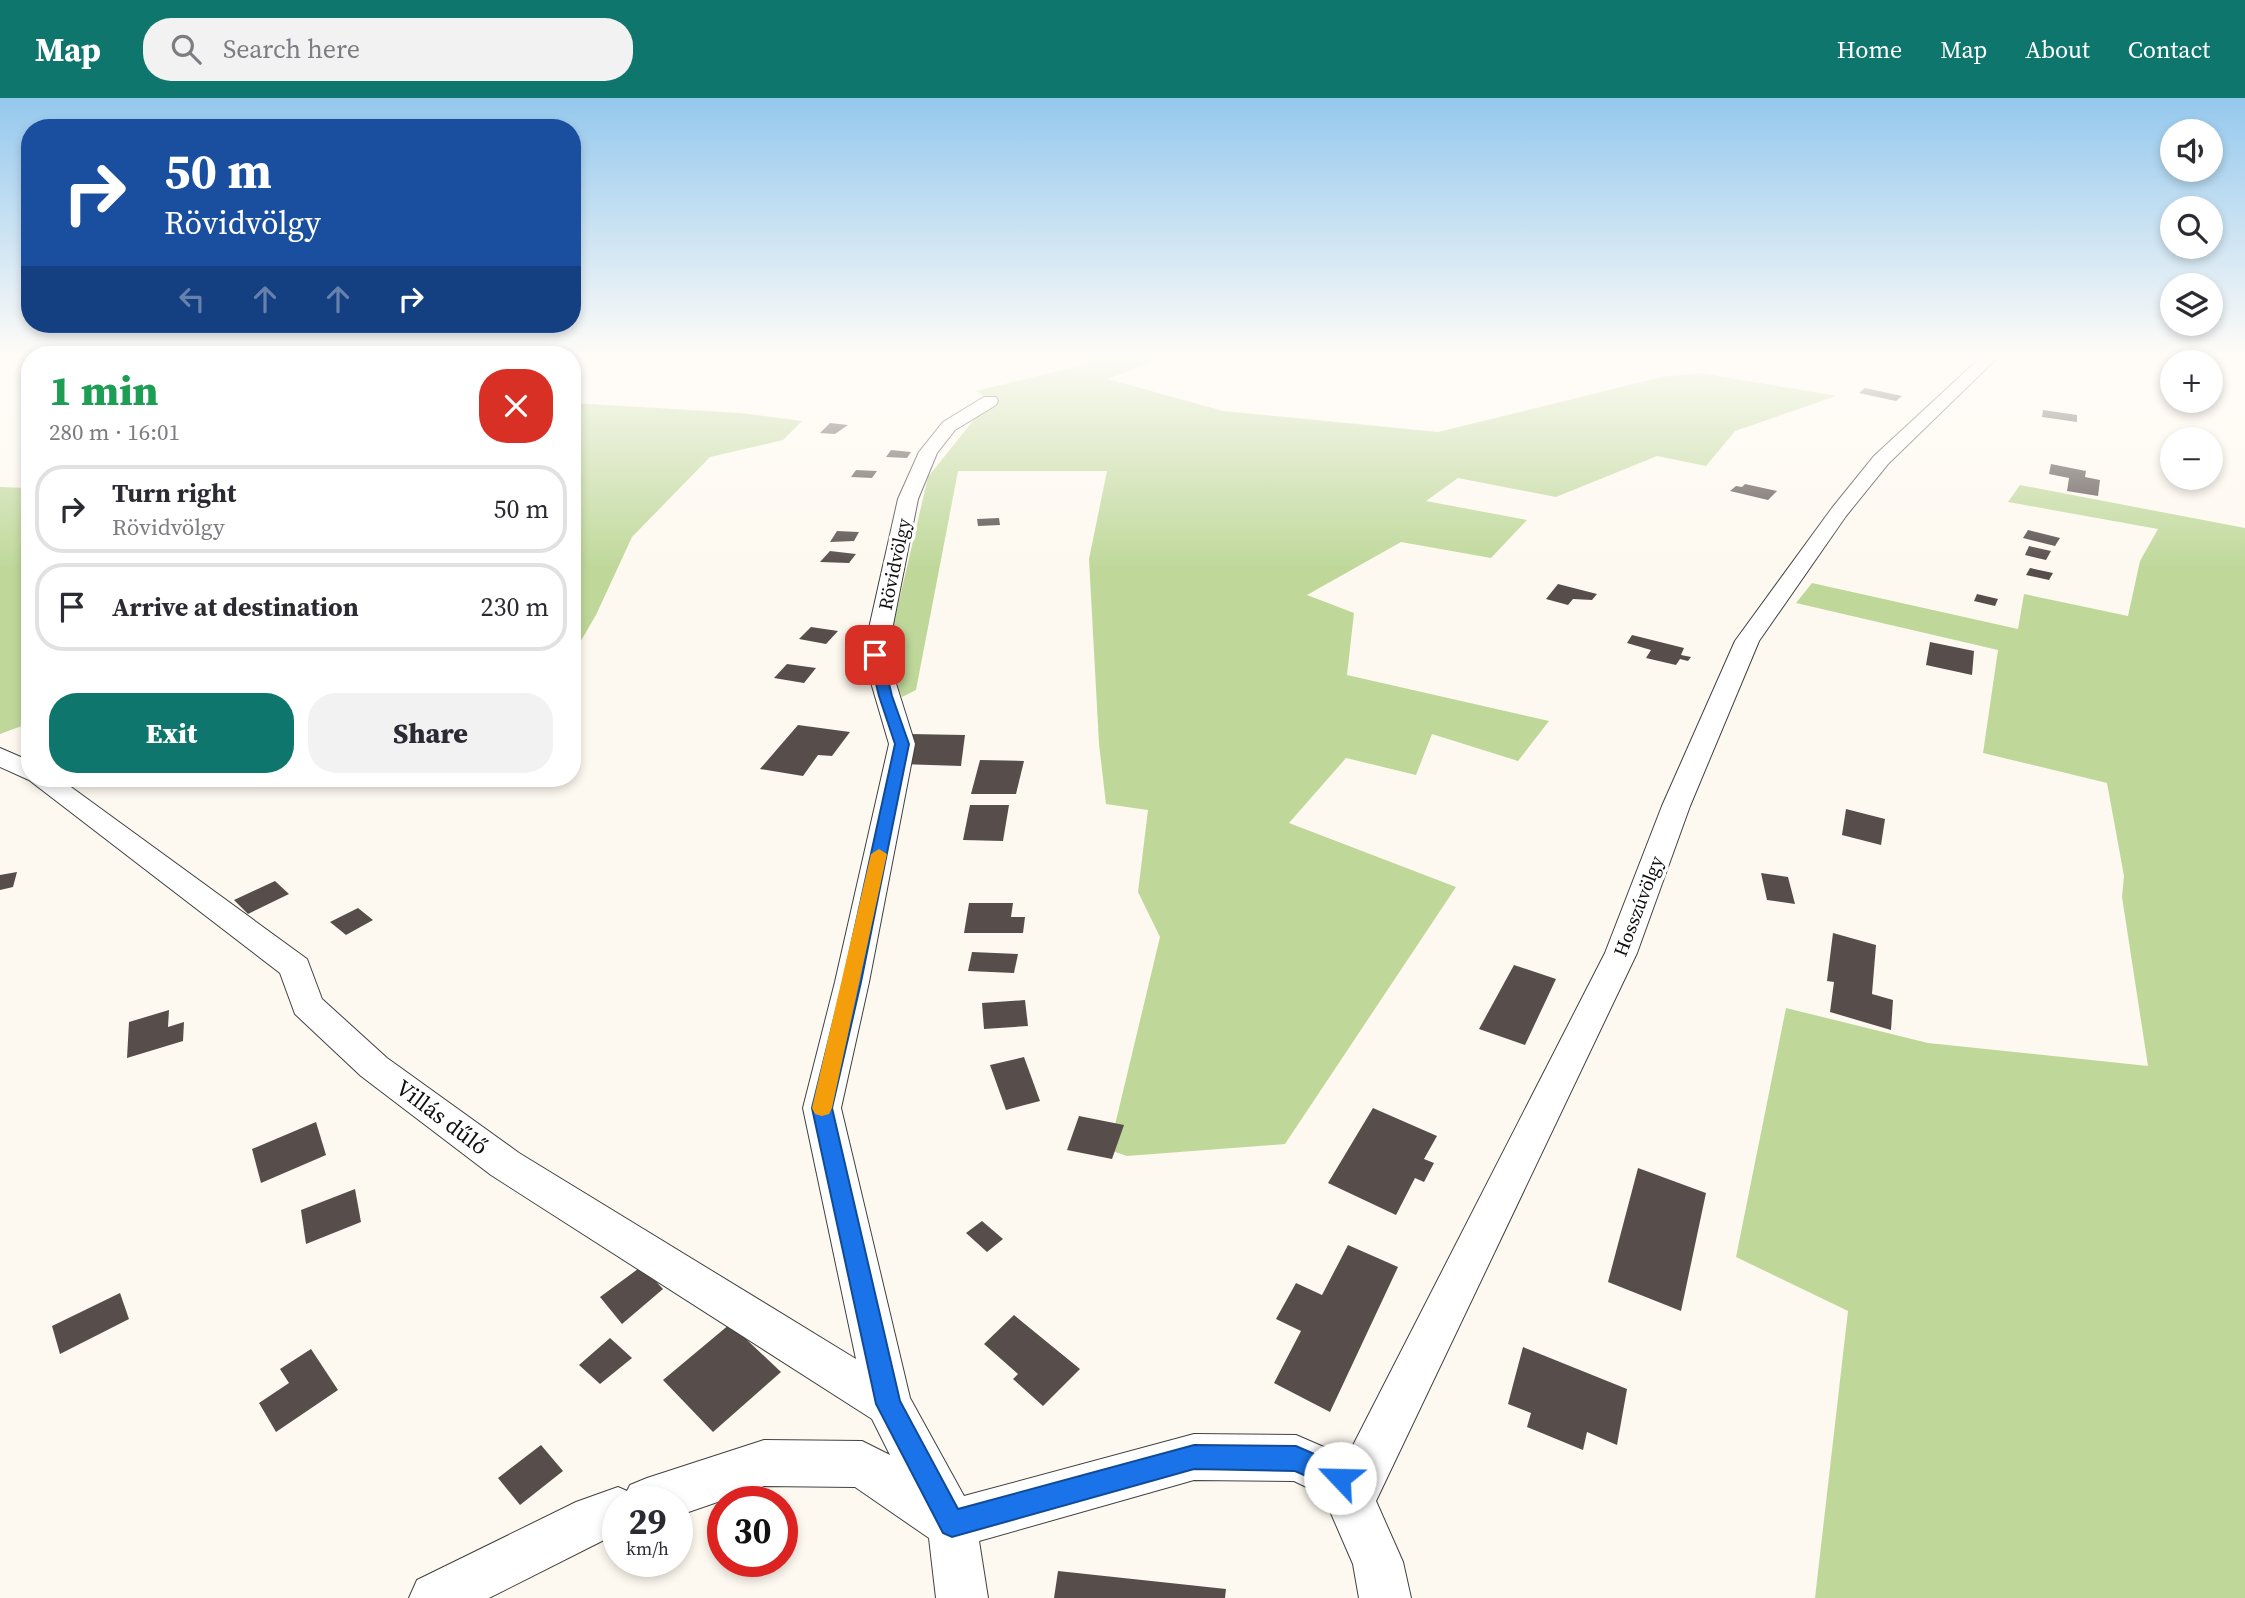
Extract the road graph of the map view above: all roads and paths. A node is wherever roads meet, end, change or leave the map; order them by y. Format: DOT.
graph roads {
  1 [pos="947,428"];
  2 [pos="1915,428"];
  3 [pos="0,756"];
  4 [pos="21,767"];
  5 [pos="53,787"];
  6 [pos="888,1404"];
  7 [pos="693,1487"];
  8 [pos="1350,1502"];
  9 [pos="602,1516"];
  10 [pos="952,1524"];
  11 [pos="435,1598"];
  12 [pos="962,1598"];
  13 [pos="1385,1598"];
  1 -- 6 [label="street, Rövidvölgy"];
  2 -- 8 [label="street, Hosszúvölgy"];
  3 -- 4 [label="street"];
  5 -- 6 [label="street, Villás dűlő"];
  6 -- 10 [label="street, Rövidvölgy"];
  7 -- 10 [label="street"];
  8 -- 10 [label="street"];
  8 -- 13 [label="street"];
  9 -- 11 [label="street"];
  10 -- 12 [label="street"];
}
